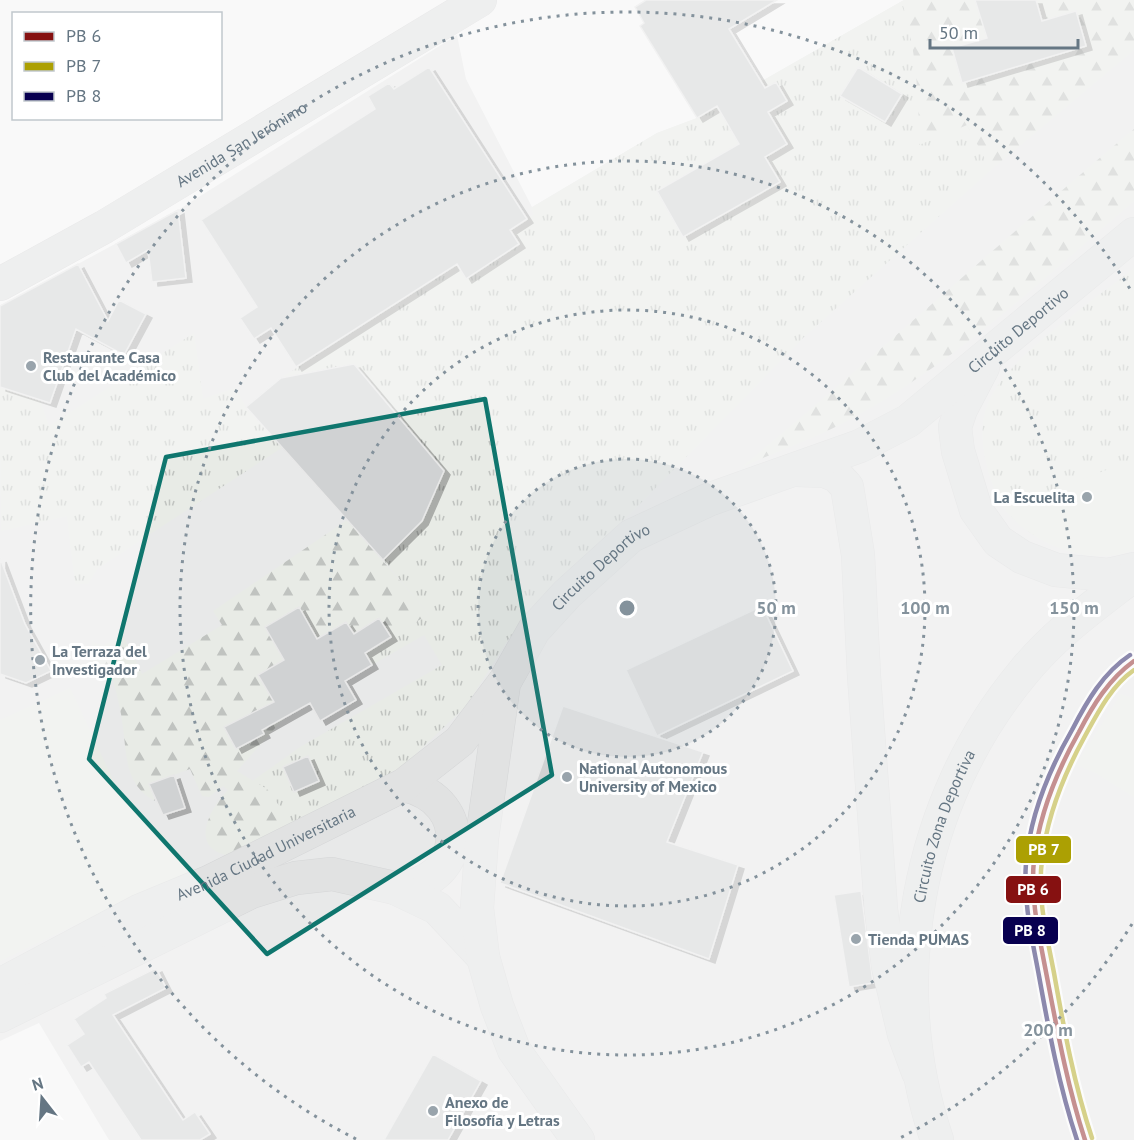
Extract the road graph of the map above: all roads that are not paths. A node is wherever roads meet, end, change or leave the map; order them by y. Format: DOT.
graph roads {
  1 [pos="480,0"];
  2 [pos="1134,234"];
  3 [pos="0,284"];
  4 [pos="987,357"];
  5 [pos="795,470"];
  6 [pos="1134,568"];
  7 [pos="1134,575"];
  8 [pos="504,683"];
  9 [pos="404,785"];
  10 [pos="395,888"];
  11 [pos="483,957"];
  12 [pos="0,985"];
  13 [pos="0,1016"];
  14 [pos="918,1072"];
  15 [pos="578,1140"];
  16 [pos="937,1140"];
  1 -- 3 [label="street, Avenida San Jerónimo"];
  2 -- 4 [label="street, Circuito Deportivo"];
  4 -- 5 [label="street, Circuito Deportivo"];
  4 -- 6 [label="street"];
  5 -- 8 [label="street, Circuito Deportivo"];
  5 -- 14 [label="street"];
  7 -- 14 [label="street, Circuito Zona Deportiva"];
  8 -- 9 [label="street, Avenida Ciudad Universitaria"];
  8 -- 11 [label="street, Circuito Deportivo"];
  9 -- 10 [label="street"];
  9 -- 12 [label="street, Avenida Ciudad Universitaria"];
  10 -- 11 [label="street, Avenida Ciudad Universitaria"];
  10 -- 13 [label="street, Avenida Ciudad Universitaria"];
  11 -- 15 [label="street, Circuito Deportivo"];
  14 -- 16 [label="street, Circuito Zona Deportiva"];
}
